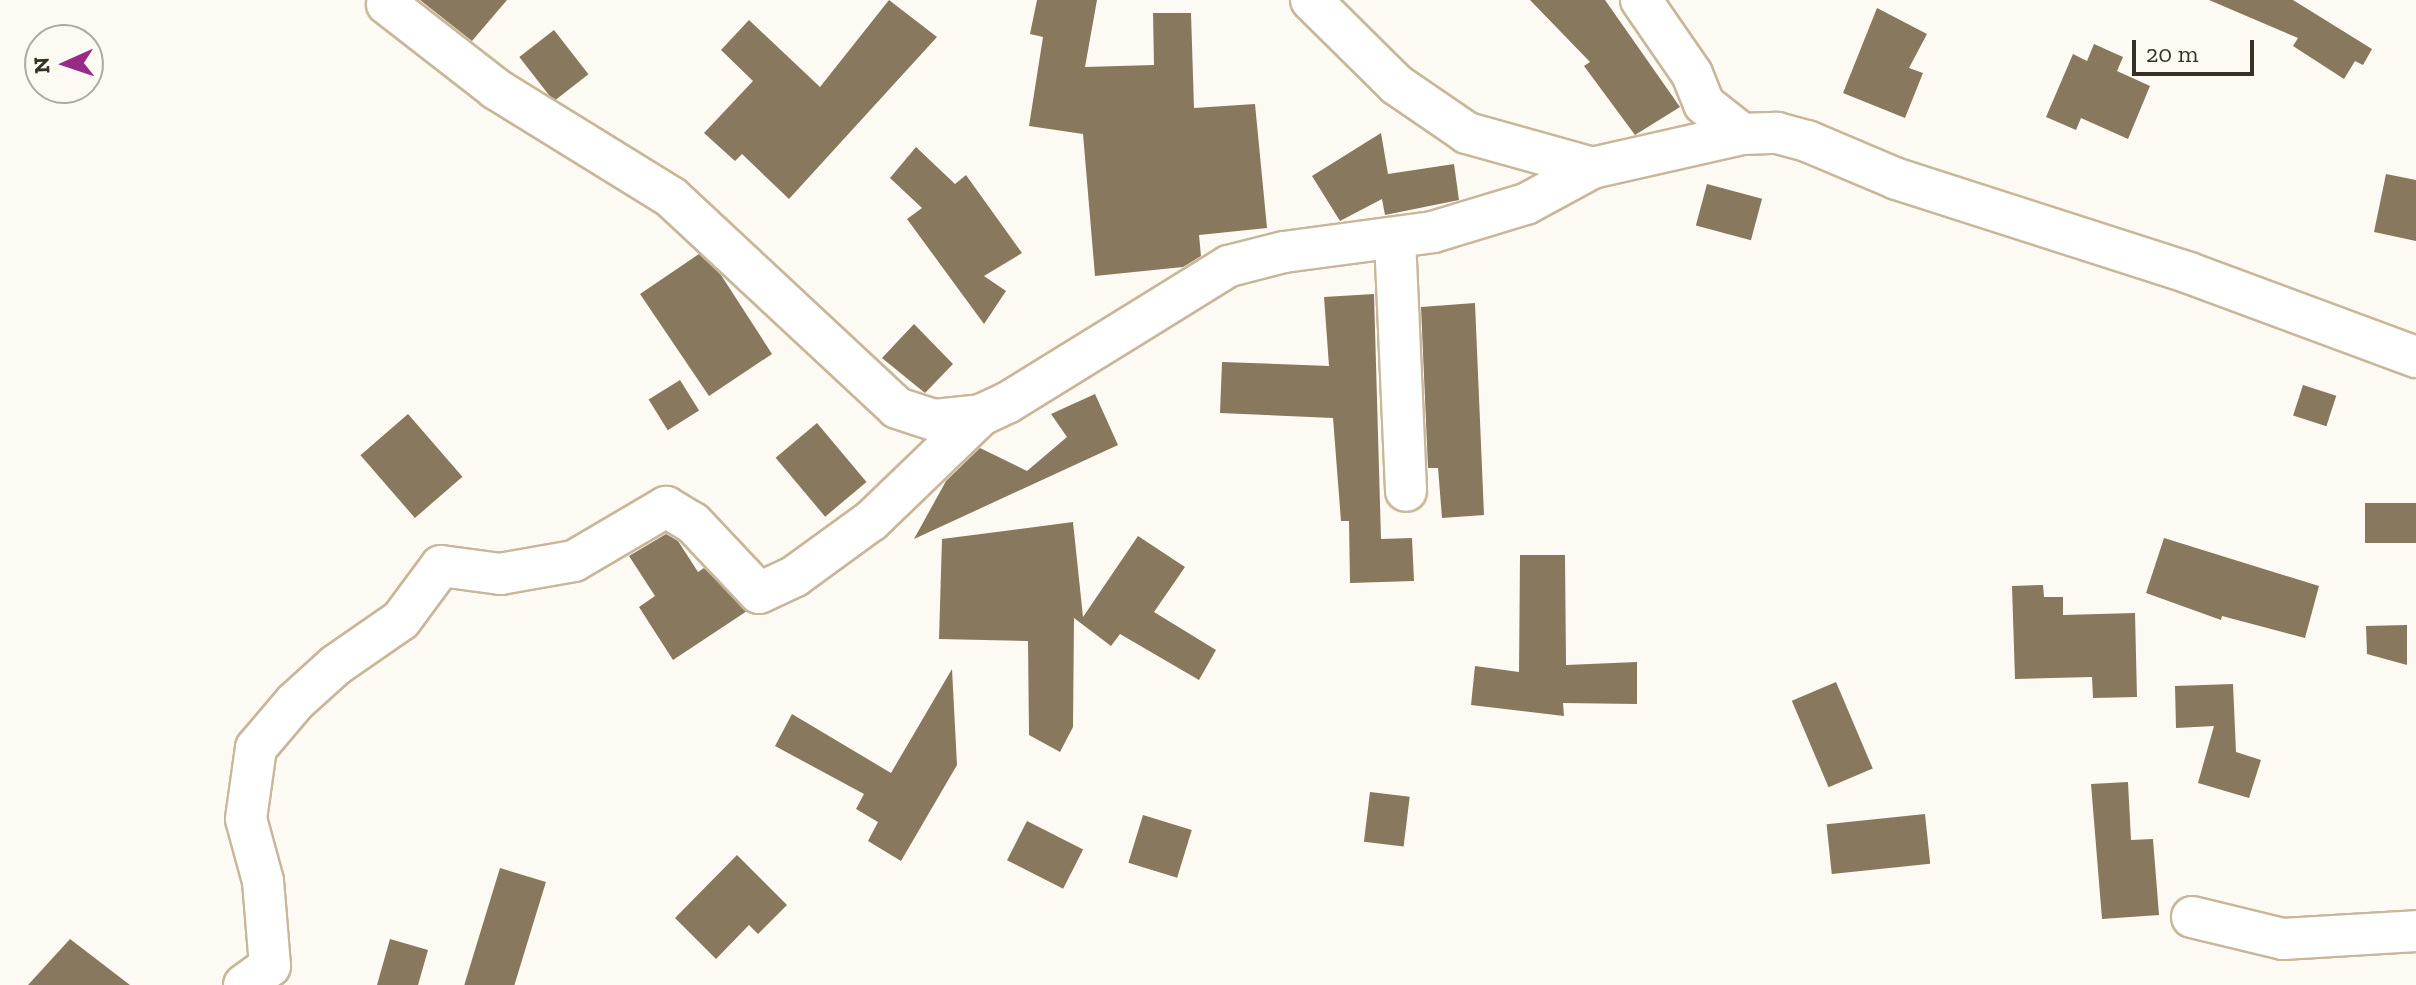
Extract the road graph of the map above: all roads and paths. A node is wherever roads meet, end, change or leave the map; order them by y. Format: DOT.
graph roads {
  1 [pos="1311,0"];
  2 [pos="1641,0"];
  3 [pos="387,4"];
  4 [pos="1742,134"];
  5 [pos="1592,168"];
  6 [pos="1395,238"];
  7 [pos="2416,357"];
  8 [pos="981,415"];
  9 [pos="1406,491"];
  10 [pos="2192,917"];
  11 [pos="2416,931"];
  12 [pos="244,985"];
  1 -- 5 [label="street"];
  2 -- 4 [label="street"];
  3 -- 8 [label="street"];
  4 -- 5 [label="street"];
  4 -- 7 [label="street"];
  5 -- 6 [label="street"];
  6 -- 8 [label="street"];
  6 -- 9 [label="street"];
  8 -- 12 [label="street"];
  10 -- 11 [label="street"];
}
